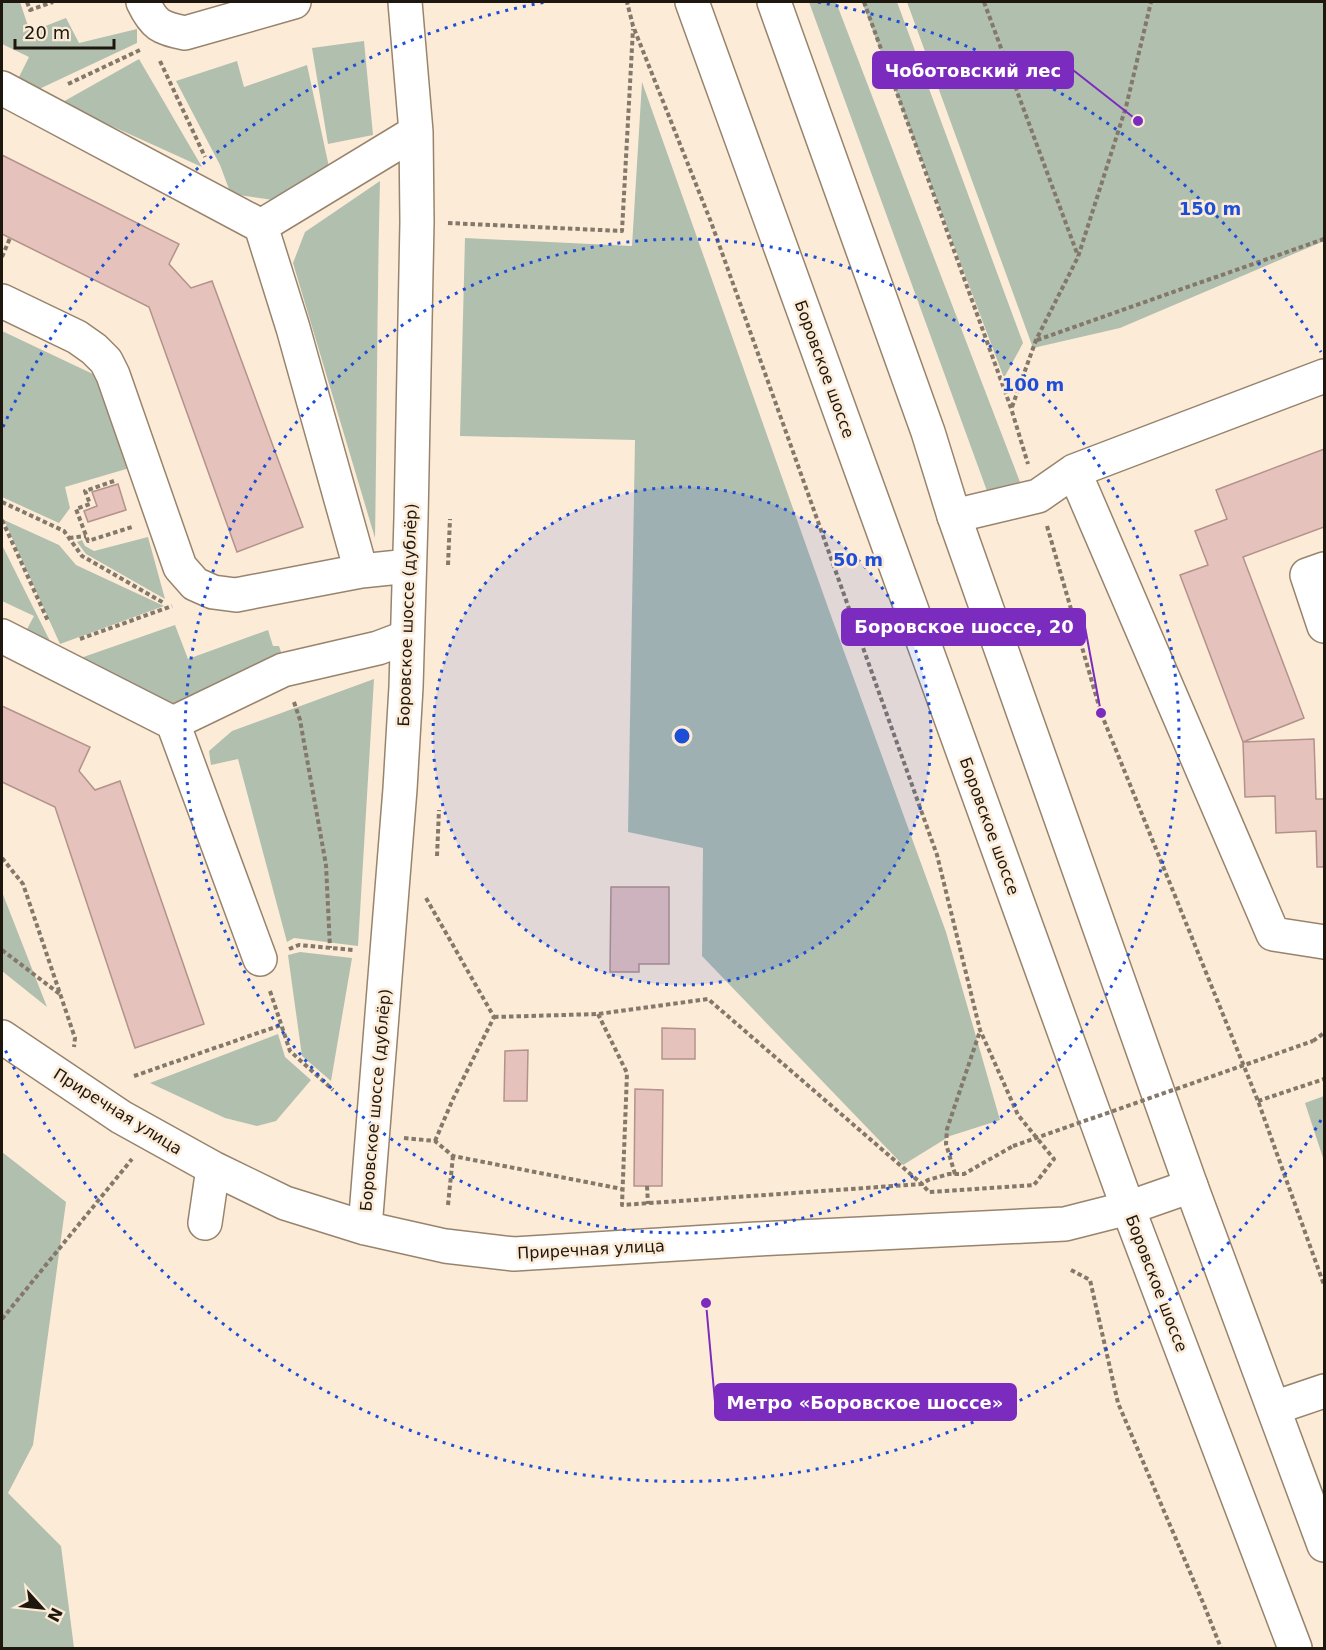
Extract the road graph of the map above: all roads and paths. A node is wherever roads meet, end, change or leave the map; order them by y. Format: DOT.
graph roads {
  1 [pos="27,2"];
  2 [pos="53,2"];
  3 [pos="143,2"];
  4 [pos="294,2"];
  5 [pos="405,2"];
  6 [pos="627,2"];
  7 [pos="692,2"];
  8 [pos="774,2"];
  9 [pos="864,2"];
  10 [pos="984,2"];
  11 [pos="1151,2"];
  12 [pos="633,26"];
  13 [pos="185,33"];
  14 [pos="152,44"];
  15 [pos="16,96"];
  16 [pos="416,132"];
  17 [pos="213,201"];
  18 [pos="417,222"];
  19 [pos="261,226"];
  20 [pos="10,238"];
  21 [pos="1324,239"];
  22 [pos="2,257"];
  23 [pos="1078,257"];
  24 [pos="2,301"];
  25 [pos="1036,340"];
  26 [pos="1324,376"];
  27 [pos="1011,408"];
  28 [pos="146,471"];
  29 [pos="1074,471"];
  30 [pos="1038,496"];
  31 [pos="2,502"];
  32 [pos="954,516"];
  33 [pos="163,517"];
  34 [pos="450,519"];
  35 [pos="3,520"];
  36 [pos="2,527"];
  37 [pos="86,536"];
  38 [pos="69,538"];
  39 [pos="448,564"];
  40 [pos="409,566"];
  41 [pos="1324,569"];
  42 [pos="361,571"];
  43 [pos="213,592"];
  44 [pos="170,606"];
  45 [pos="1324,626"];
  46 [pos="2,636"];
  47 [pos="407,638"];
  48 [pos="56,654"];
  49 [pos="300,720"];
  50 [pos="173,723"];
  51 [pos="439,810"];
  52 [pos="436,856"];
  53 [pos="2,858"];
  54 [pos="427,899"];
  55 [pos="1324,942"];
  56 [pos="299,945"];
  57 [pos="330,948"];
  58 [pos="2,950"];
  59 [pos="387,954"];
  60 [pos="260,959"];
  61 [pos="61,995"];
  62 [pos="598,1014"];
  63 [pos="494,1017"];
  64 [pos="281,1025"];
  65 [pos="980,1030"];
  66 [pos="1324,1033"];
  67 [pos="2,1037"];
  68 [pos="134,1076"];
  69 [pos="1324,1079"];
  70 [pos="69,1083"];
  71 [pos="333,1090"];
  72 [pos="1258,1101"];
  73 [pos="151,1135"];
  74 [pos="402,1138"];
  75 [pos="435,1141"];
  76 [pos="453,1156"];
  77 [pos="213,1168"];
  78 [pos="955,1174"];
  79 [pos="922,1184"];
  80 [pos="647,1186"];
  81 [pos="1191,1186"];
  82 [pos="622,1189"];
  83 [pos="648,1204"];
  84 [pos="448,1205"];
  85 [pos="1128,1208"];
  86 [pos="205,1223"];
  87 [pos="365,1228"];
  88 [pos="1071,1270"];
  89 [pos="1324,1285"];
  90 [pos="2,1318"];
  91 [pos="1324,1391"];
  92 [pos="1274,1408"];
  93 [pos="1324,1545"];
  94 [pos="1221,1648"];
  95 [pos="1296,1648"];
  1 -- 2 [label="path"];
  3 -- 13 [label="main road"];
  4 -- 13 [label="main road"];
  5 -- 16 [label="main road, Боровское шоссе (дублёр)"];
  6 -- 12 [label="path"];
  7 -- 85 [label="main road, Боровское шоссе"];
  8 -- 32 [label="main road"];
  9 -- 27 [label="path"];
  10 -- 23 [label="path"];
  11 -- 23 [label="path"];
  12 -- 18 [label="path"];
  12 -- 65 [label="path"];
  13 -- 14 [label="path"];
  14 -- 15 [label="path"];
  14 -- 17 [label="path"];
  15 -- 17 [label="main road"];
  16 -- 18 [label="main road, Боровское шоссе (дублёр)"];
  16 -- 19 [label="main road"];
  17 -- 19 [label="main road"];
  18 -- 40 [label="main road, Боровское шоссе (дублёр)"];
  19 -- 42 [label="main road"];
  20 -- 22 [label="path"];
  21 -- 25 [label="path"];
  23 -- 25 [label="path"];
  24 -- 28 [label="main road"];
  25 -- 27 [label="path"];
  26 -- 29 [label="main road"];
  27 -- 30 [label="path"];
  28 -- 33 [label="main road"];
  28 -- 37 [label="path"];
  29 -- 30 [label="main road"];
  29 -- 55 [label="main road"];
  30 -- 32 [label="main road"];
  30 -- 72 [label="path"];
  31 -- 38 [label="path"];
  32 -- 81 [label="main road"];
  33 -- 37 [label="path"];
  33 -- 43 [label="main road"];
  34 -- 39 [label="path"];
  35 -- 36 [label="path"];
  35 -- 48 [label="path"];
  37 -- 38 [label="path"];
  38 -- 44 [label="path"];
  40 -- 42 [label="main road"];
  40 -- 47 [label="main road, Боровское шоссе (дублёр)"];
  41 -- 45 [label="main road"];
  42 -- 43 [label="main road"];
  43 -- 44 [label="path"];
  44 -- 48 [label="path"];
  46 -- 48 [label="main road"];
  47 -- 50 [label="main road"];
  47 -- 59 [label="main road, Боровское шоссе (дублёр)"];
  48 -- 50 [label="main road"];
  49 -- 57 [label="path"];
  50 -- 60 [label="main road"];
  51 -- 52 [label="path"];
  53 -- 61 [label="path"];
  54 -- 63 [label="path"];
  56 -- 57 [label="path"];
  57 -- 59 [label="path"];
  58 -- 61 [label="path"];
  59 -- 87 [label="main road, Боровское шоссе (дублёр)"];
  60 -- 64 [label="path"];
  61 -- 70 [label="path"];
  62 -- 63 [label="path"];
  62 -- 79 [label="path"];
  62 -- 82 [label="path"];
  63 -- 75 [label="path"];
  64 -- 68 [label="path"];
  64 -- 71 [label="path"];
  65 -- 78 [label="path"];
  65 -- 79 [label="path"];
  66 -- 78 [label="path, bridge"];
  67 -- 70 [label="main road, Приречная улица"];
  69 -- 72 [label="path"];
  70 -- 73 [label="main road, Приречная улица"];
  72 -- 89 [label="path"];
  73 -- 77 [label="main road, Приречная улица"];
  73 -- 90 [label="path"];
  74 -- 75 [label="path"];
  75 -- 76 [label="path"];
  76 -- 82 [label="path"];
  76 -- 84 [label="path"];
  77 -- 86 [label="main road"];
  77 -- 87 [label="main road, Приречная улица"];
  78 -- 79 [label="path"];
  79 -- 83 [label="path"];
  80 -- 83 [label="path"];
  81 -- 85 [label="main road, Приречная улица"];
  81 -- 92 [label="main road"];
  82 -- 83 [label="path"];
  85 -- 87 [label="main road, Приречная улица"];
  85 -- 95 [label="main road, Боровское шоссе"];
  88 -- 94 [label="path"];
  91 -- 92 [label="main road"];
  92 -- 93 [label="main road"];
}
